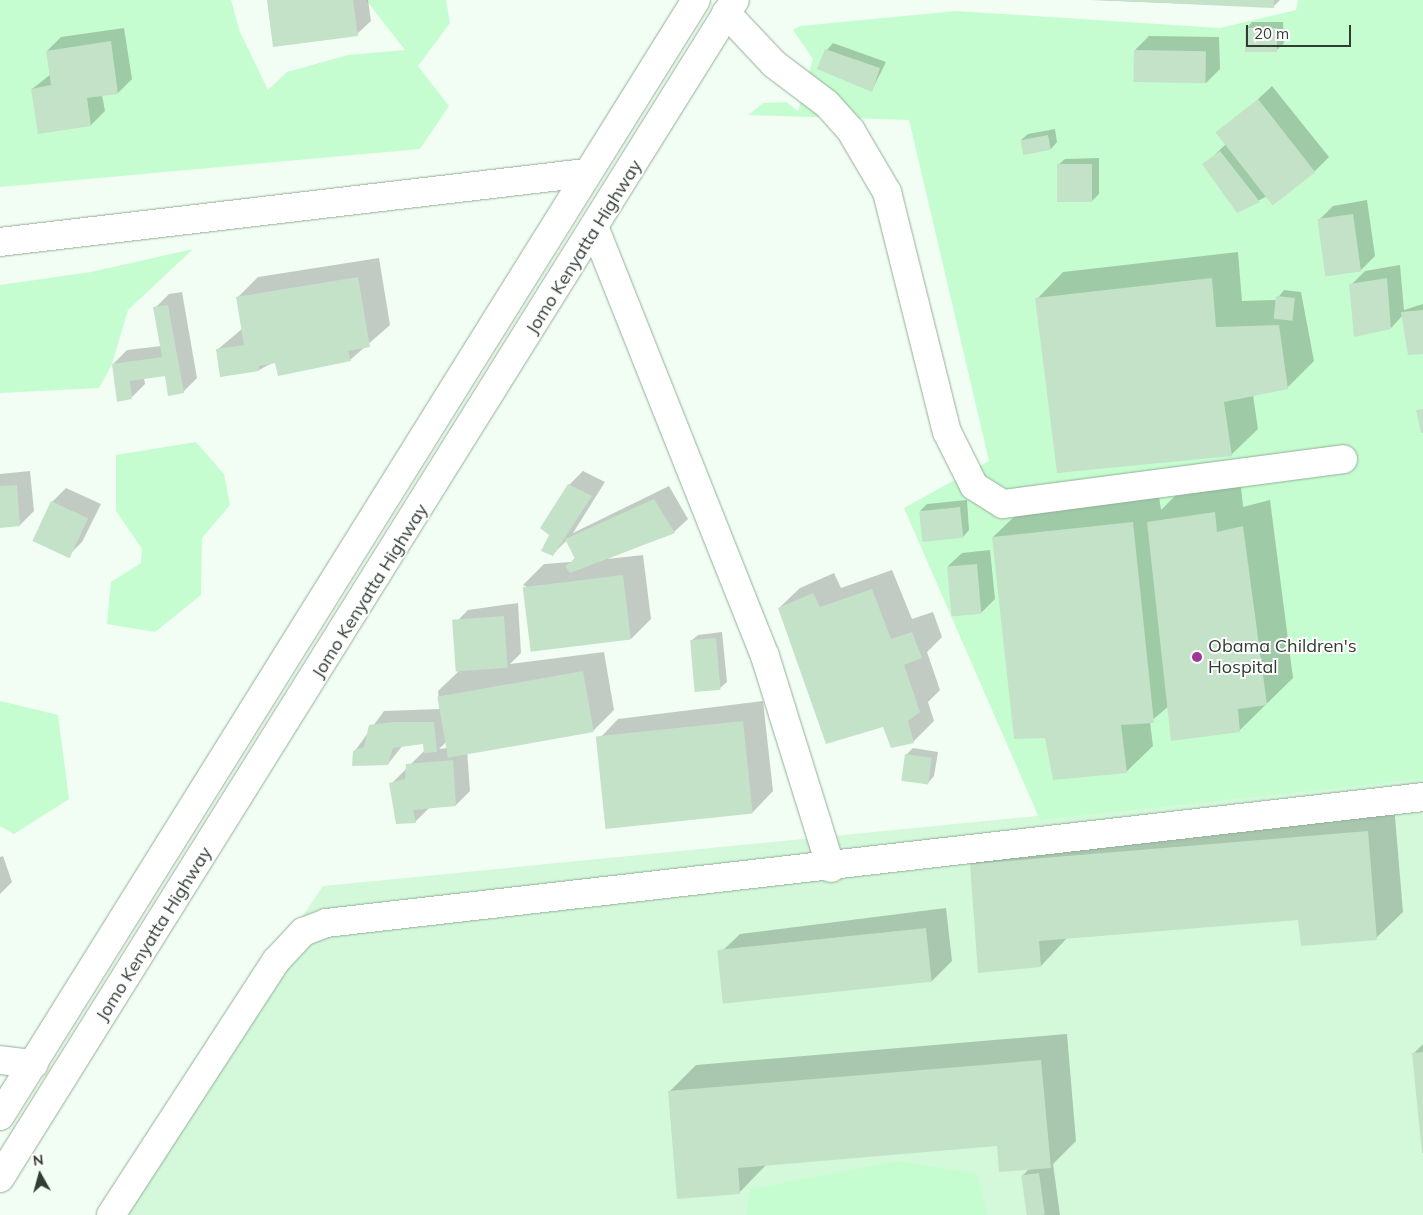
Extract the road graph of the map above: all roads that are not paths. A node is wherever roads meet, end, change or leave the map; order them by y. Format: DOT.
graph roads {
  1 [pos="696,0"];
  2 [pos="731,7"];
  3 [pos="586,173"];
  4 [pos="595,229"];
  5 [pos="0,242"];
  6 [pos="1343,459"];
  7 [pos="1423,797"];
  8 [pos="831,868"];
  9 [pos="0,1060"];
  10 [pos="34,1064"];
  11 [pos="0,1116"];
  12 [pos="0,1178"];
  13 [pos="111,1215"];
  1 -- 3 [label="main road, Jomo Kenyatta Highway"];
  2 -- 4 [label="main road, Jomo Kenyatta Highway"];
  2 -- 6 [label="main road"];
  3 -- 5 [label="main road"];
  3 -- 10 [label="main road, Jomo Kenyatta Highway"];
  4 -- 8 [label="main road"];
  4 -- 12 [label="main road, Jomo Kenyatta Highway"];
  7 -- 8 [label="main road"];
  8 -- 13 [label="main road"];
  9 -- 10 [label="main road"];
  10 -- 11 [label="main road, Jomo Kenyatta Highway"];
}
